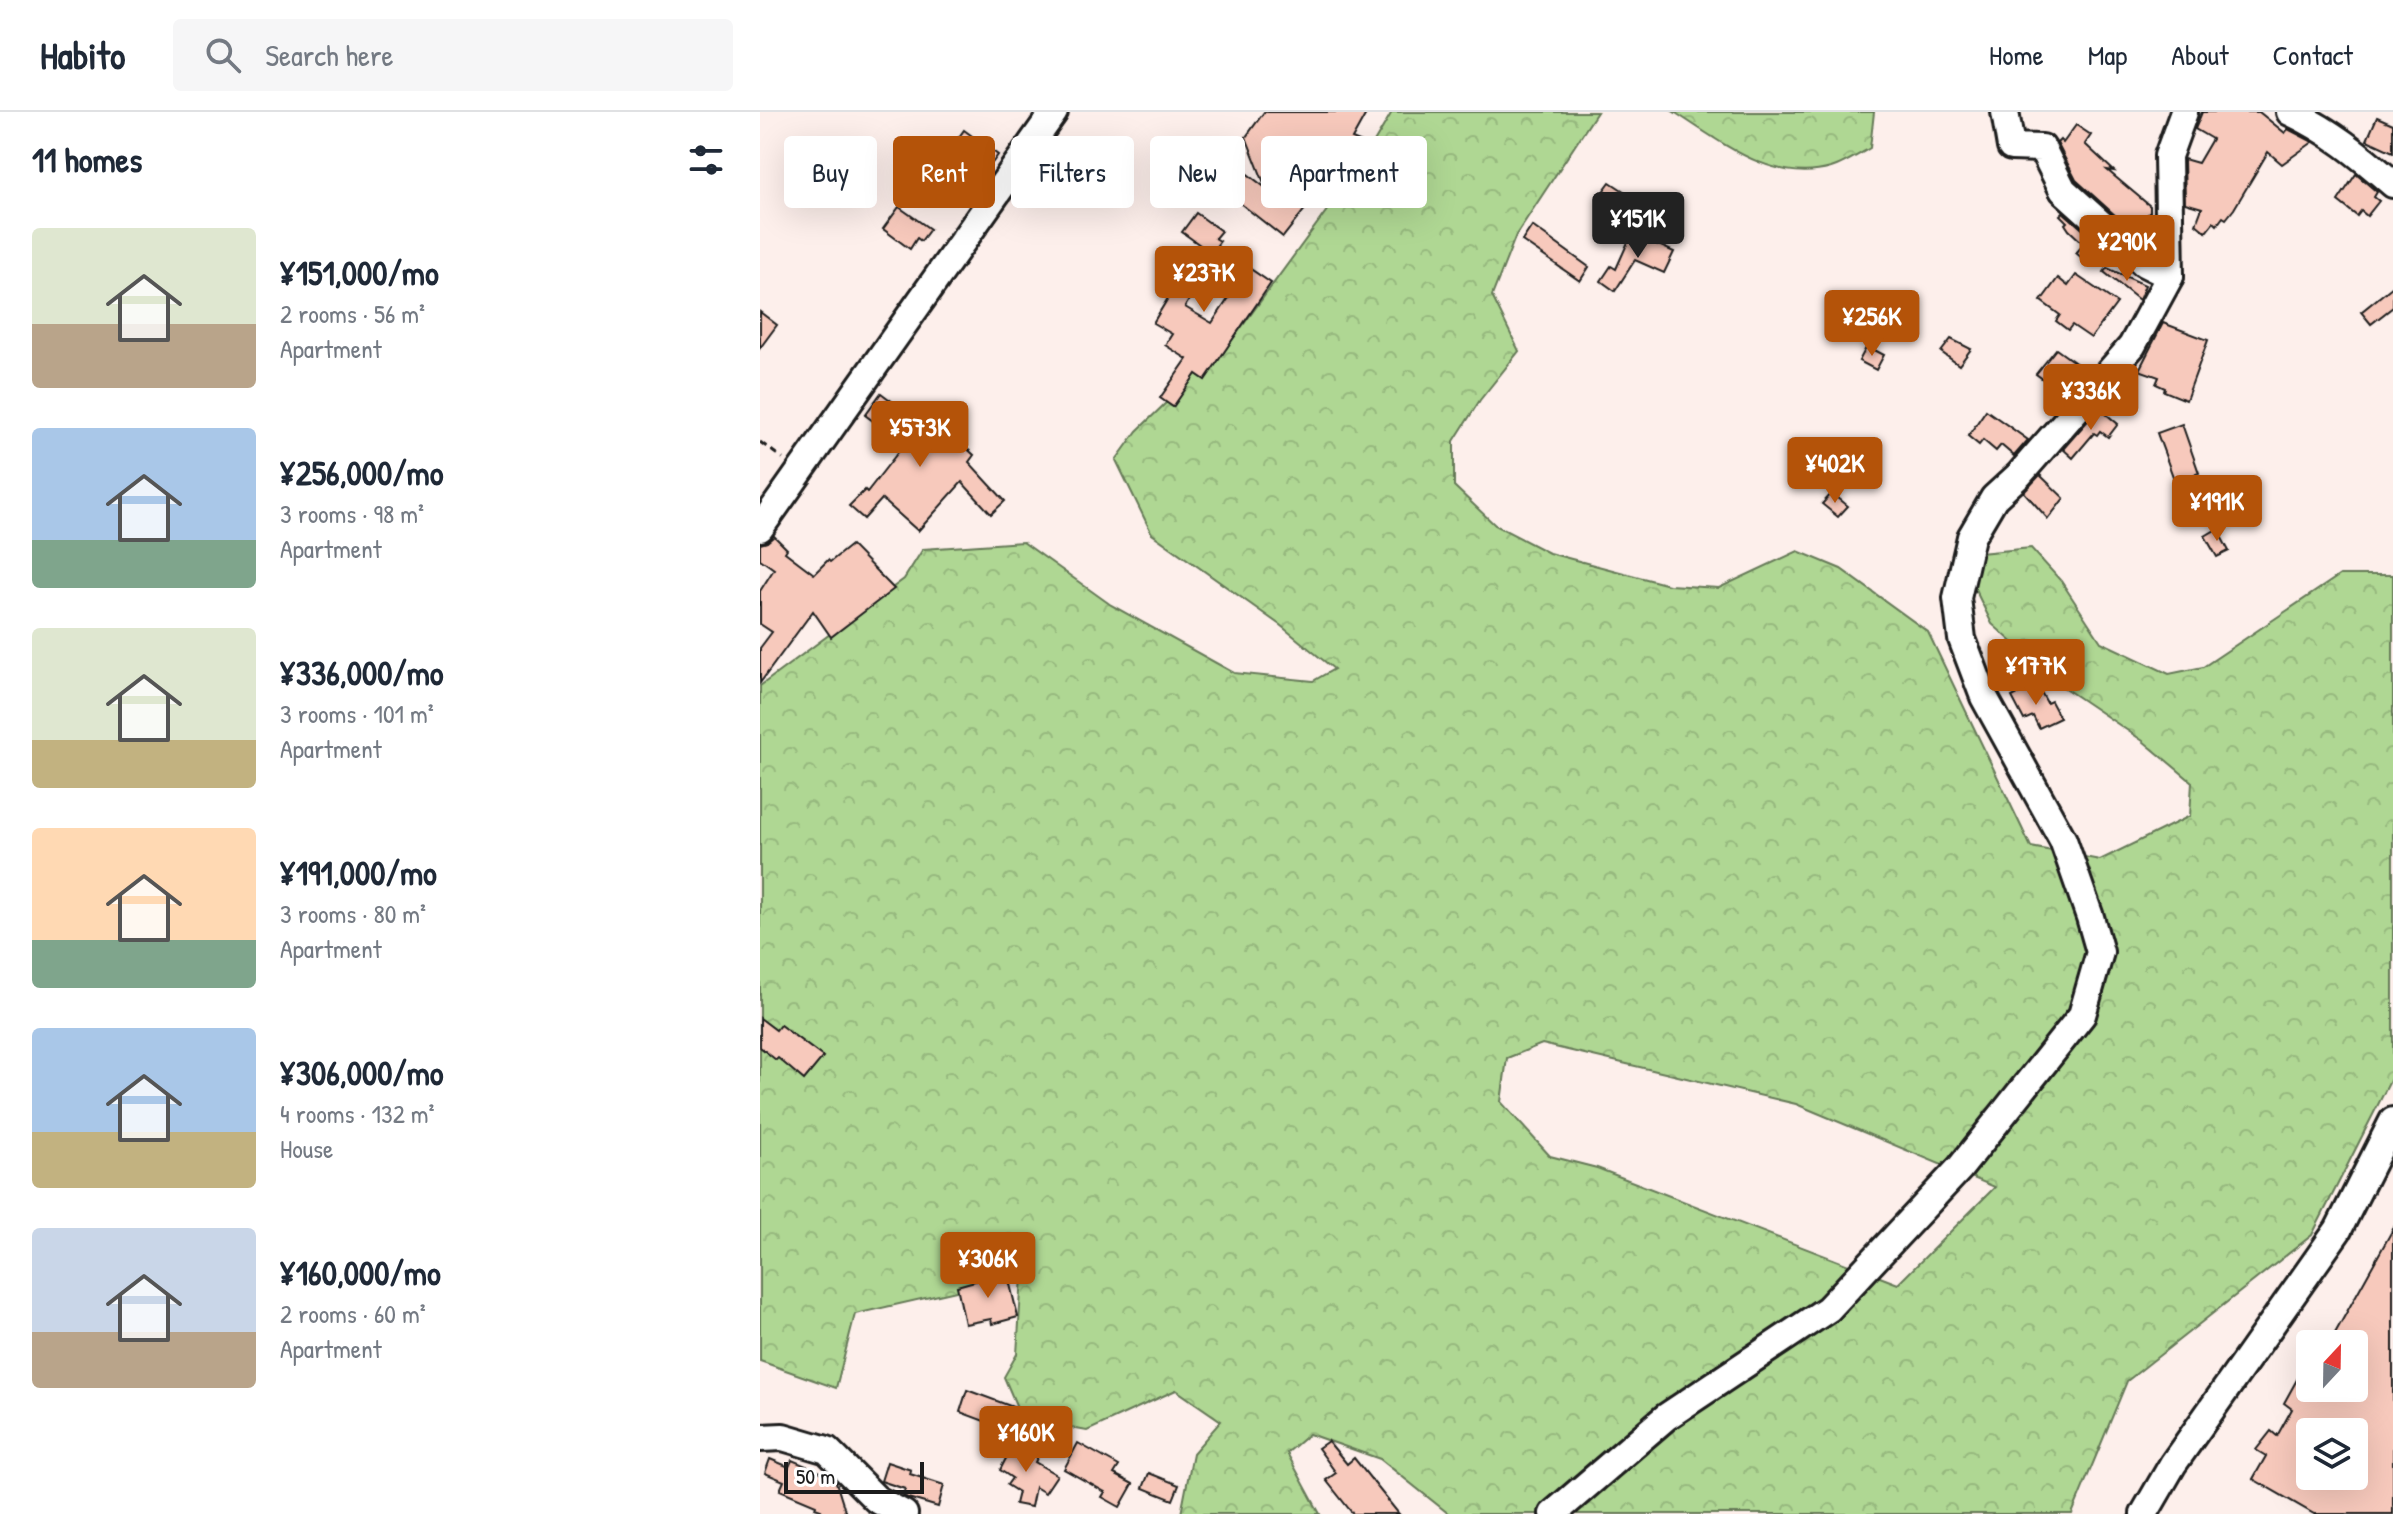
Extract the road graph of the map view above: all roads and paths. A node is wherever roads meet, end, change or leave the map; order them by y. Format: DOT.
graph roads {
  1 [pos="1054,112"];
  2 [pos="2005,112"];
  3 [pos="2184,112"];
  4 [pos="2290,112"];
  5 [pos="2393,184"];
  6 [pos="2170,276"];
  7 [pos="760,442"];
  8 [pos="799,471"];
  9 [pos="760,528"];
  10 [pos="2393,1121"];
  11 [pos="760,1438"];
  12 [pos="904,1514"];
  13 [pos="1553,1514"];
  14 [pos="2144,1514"];
  1 -- 8 [label="street"];
  2 -- 6 [label="street"];
  3 -- 6 [label="street"];
  4 -- 5 [label="street"];
  6 -- 13 [label="street"];
  7 -- 8 [label="path"];
  8 -- 9 [label="street"];
  10 -- 14 [label="street"];
  11 -- 12 [label="street"];
}
